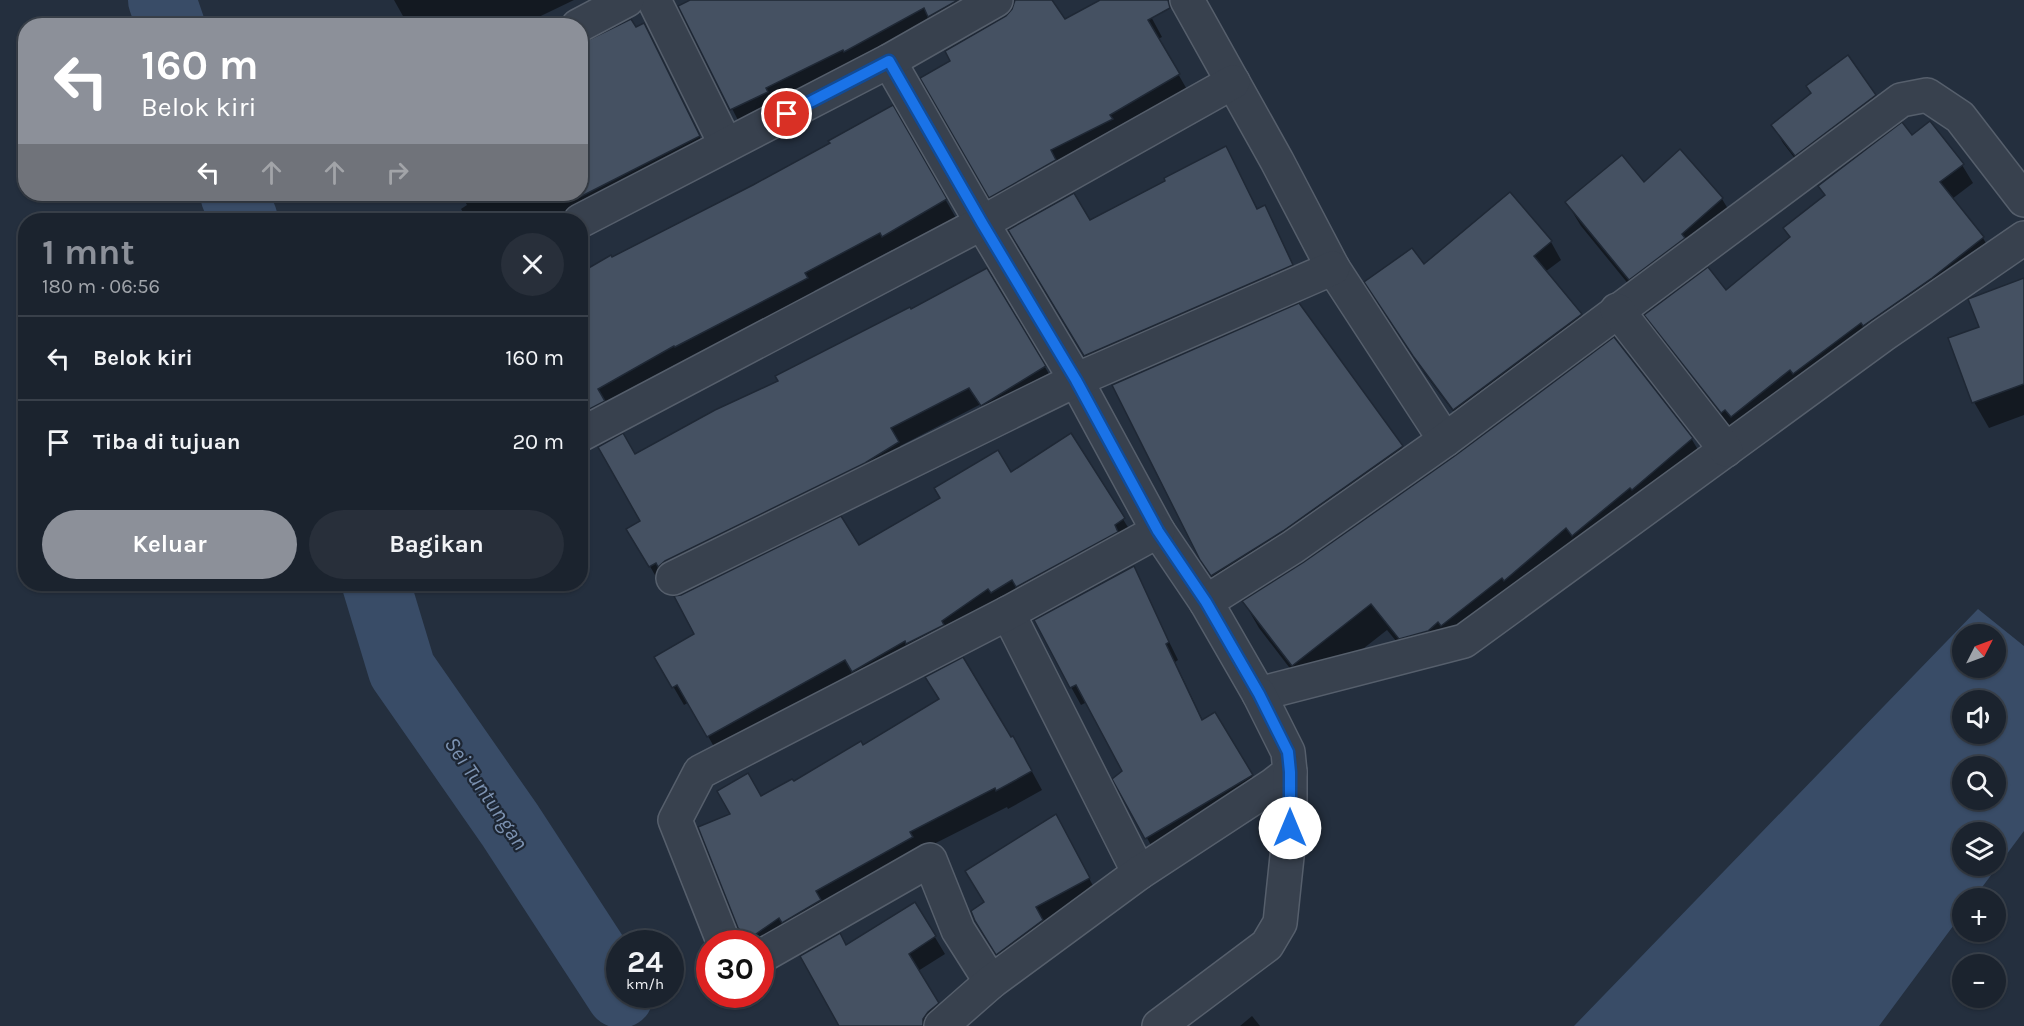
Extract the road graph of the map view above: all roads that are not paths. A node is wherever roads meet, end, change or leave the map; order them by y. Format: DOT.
graph roads {
  1 [pos="627,0"];
  2 [pos="654,0"];
  3 [pos="996,0"];
  4 [pos="1187,0"];
  5 [pos="588,21"];
  6 [pos="889,61"];
  7 [pos="1233,82"];
  8 [pos="726,145"];
  9 [pos="2024,200"];
  10 [pos="588,216"];
  11 [pos="982,223"];
  12 [pos="2024,238"];
  13 [pos="1333,268"];
  14 [pos="1617,310"];
  15 [pos="1076,380"];
  16 [pos="588,431"];
  17 [pos="1445,440"];
  18 [pos="1726,450"];
  19 [pos="1158,531"];
  20 [pos="673,578"];
  21 [pos="1206,602"];
  22 [pos="1008,614"];
  23 [pos="1259,694"];
  24 [pos="1290,772"];
  25 [pos="1139,873"];
  26 [pos="719,930"];
  27 [pos="774,949"];
  28 [pos="991,982"];
  29 [pos="941,1026"];
  30 [pos="1159,1026"];
  1 -- 5 [label="street"];
  2 -- 8 [label="street"];
  3 -- 6 [label="street"];
  4 -- 7 [label="street"];
  6 -- 8 [label="street"];
  6 -- 11 [label="street"];
  7 -- 11 [label="street"];
  7 -- 13 [label="street"];
  8 -- 10 [label="street"];
  9 -- 14 [label="street"];
  11 -- 15 [label="street"];
  11 -- 16 [label="street"];
  12 -- 18 [label="street"];
  13 -- 15 [label="street"];
  13 -- 17 [label="street"];
  14 -- 17 [label="street"];
  14 -- 18 [label="street"];
  15 -- 19 [label="street"];
  15 -- 20 [label="street"];
  17 -- 21 [label="street"];
  18 -- 23 [label="street"];
  19 -- 21 [label="street"];
  19 -- 22 [label="street"];
  21 -- 23 [label="street"];
  22 -- 25 [label="street"];
  22 -- 26 [label="street"];
  23 -- 24 [label="street"];
  24 -- 25 [label="street"];
  24 -- 30 [label="street"];
  25 -- 28 [label="street"];
  27 -- 28 [label="street"];
  28 -- 29 [label="street"];
}
